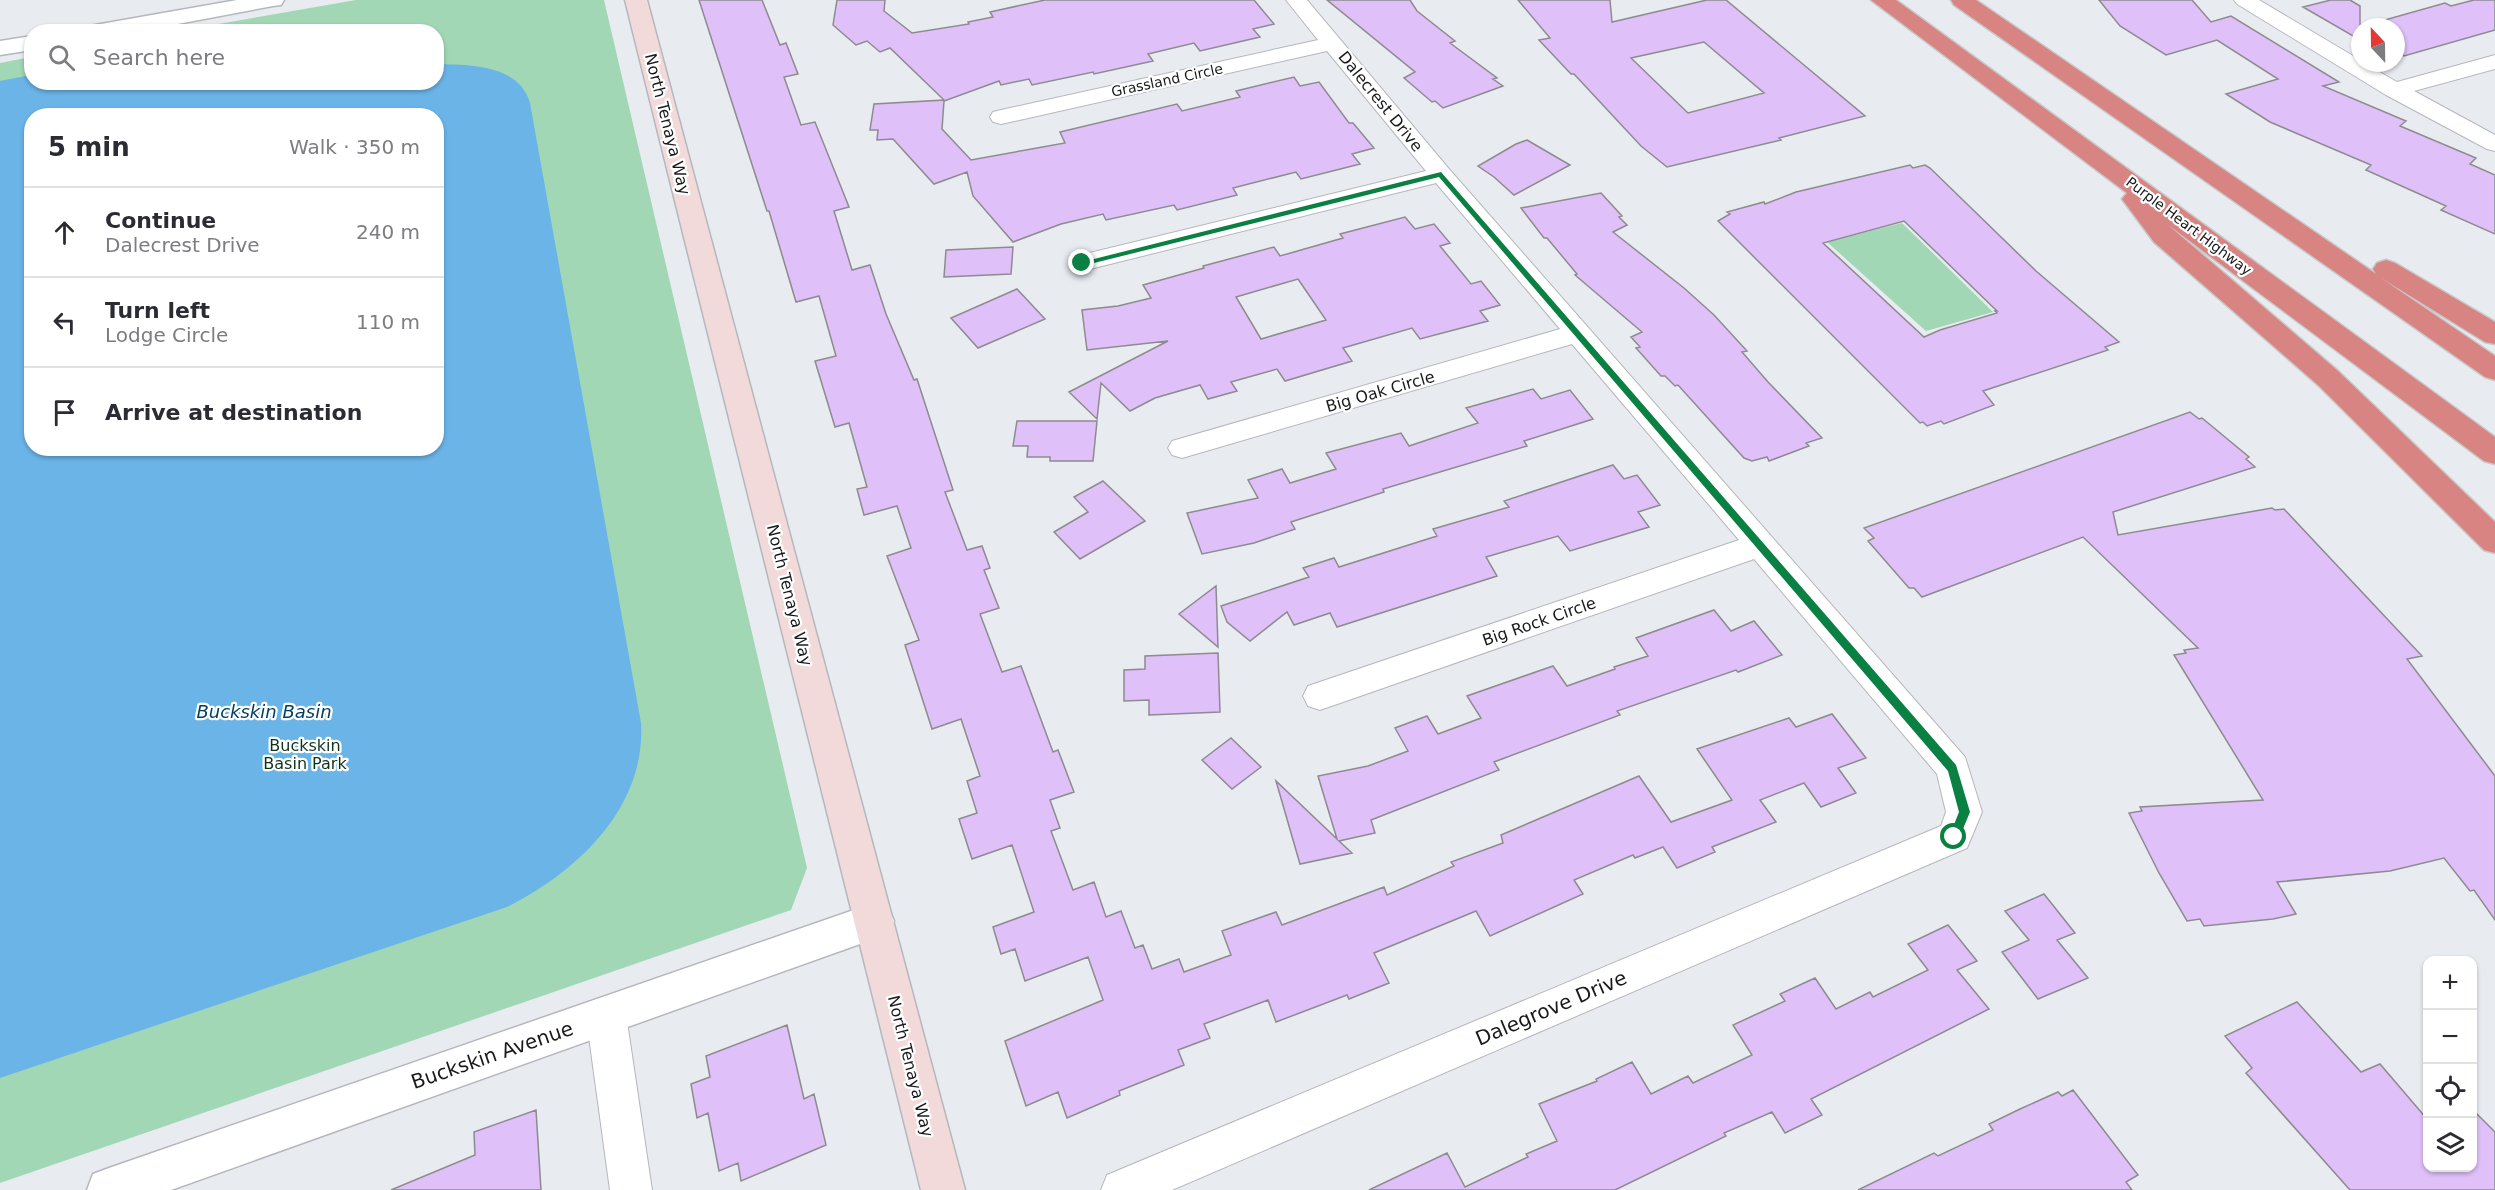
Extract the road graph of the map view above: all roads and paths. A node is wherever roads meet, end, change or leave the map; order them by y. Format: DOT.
graph roads {
  1 [pos="273,0"];
  2 [pos="636,0"];
  3 [pos="1296,0"];
  4 [pos="1882,0"];
  5 [pos="1962,0"];
  6 [pos="2244,0"];
  7 [pos="140,24"];
  8 [pos="1333,43"];
  9 [pos="24,44"];
  10 [pos="0,48"];
  11 [pos="2038,53"];
  12 [pos="2495,62"];
  13 [pos="2394,90"];
  14 [pos="1001,117"];
  15 [pos="2495,144"];
  16 [pos="2117,173"];
  17 [pos="1441,174"];
  18 [pos="1082,263"];
  19 [pos="1578,333"];
  20 [pos="2495,335"];
  21 [pos="2495,370"];
  22 [pos="1182,448"];
  23 [pos="2495,453"];
  24 [pos="2495,541"];
  25 [pos="1759,545"];
  26 [pos="1320,696"];
  27 [pos="1964,812"];
  28 [pos="874,921"];
  29 [pos="606,1015"];
  30 [pos="109,1190"];
  31 [pos="631,1190"];
  32 [pos="943,1190"];
  33 [pos="1122,1190"];
  1 -- 7 [label="street"];
  2 -- 28 [label="main road, North Tenaya Way"];
  3 -- 8 [label="street, Dalecrest Drive"];
  4 -- 16 [label="highway, Purple Heart Highway"];
  5 -- 11 [label="highway"];
  6 -- 13 [label="street"];
  8 -- 14 [label="street, Grassland Circle"];
  8 -- 17 [label="street, Dalecrest Drive"];
  9 -- 10 [label="street"];
  11 -- 20 [label="highway"];
  11 -- 21 [label="highway"];
  12 -- 13 [label="street"];
  13 -- 15 [label="street"];
  16 -- 23 [label="highway, Purple Heart Highway"];
  16 -- 24 [label="highway"];
  17 -- 18 [label="street"];
  17 -- 19 [label="street, Dalecrest Drive"];
  19 -- 22 [label="street, Big Oak Circle"];
  19 -- 25 [label="street, Dalecrest Drive"];
  25 -- 26 [label="street, Big Rock Circle"];
  25 -- 27 [label="street, Dalecrest Drive"];
  27 -- 33 [label="street, Dalegrove Drive"];
  28 -- 29 [label="street, Buckskin Avenue"];
  28 -- 32 [label="main road, North Tenaya Way"];
  29 -- 30 [label="street, Buckskin Avenue"];
  29 -- 31 [label="street"];
}
